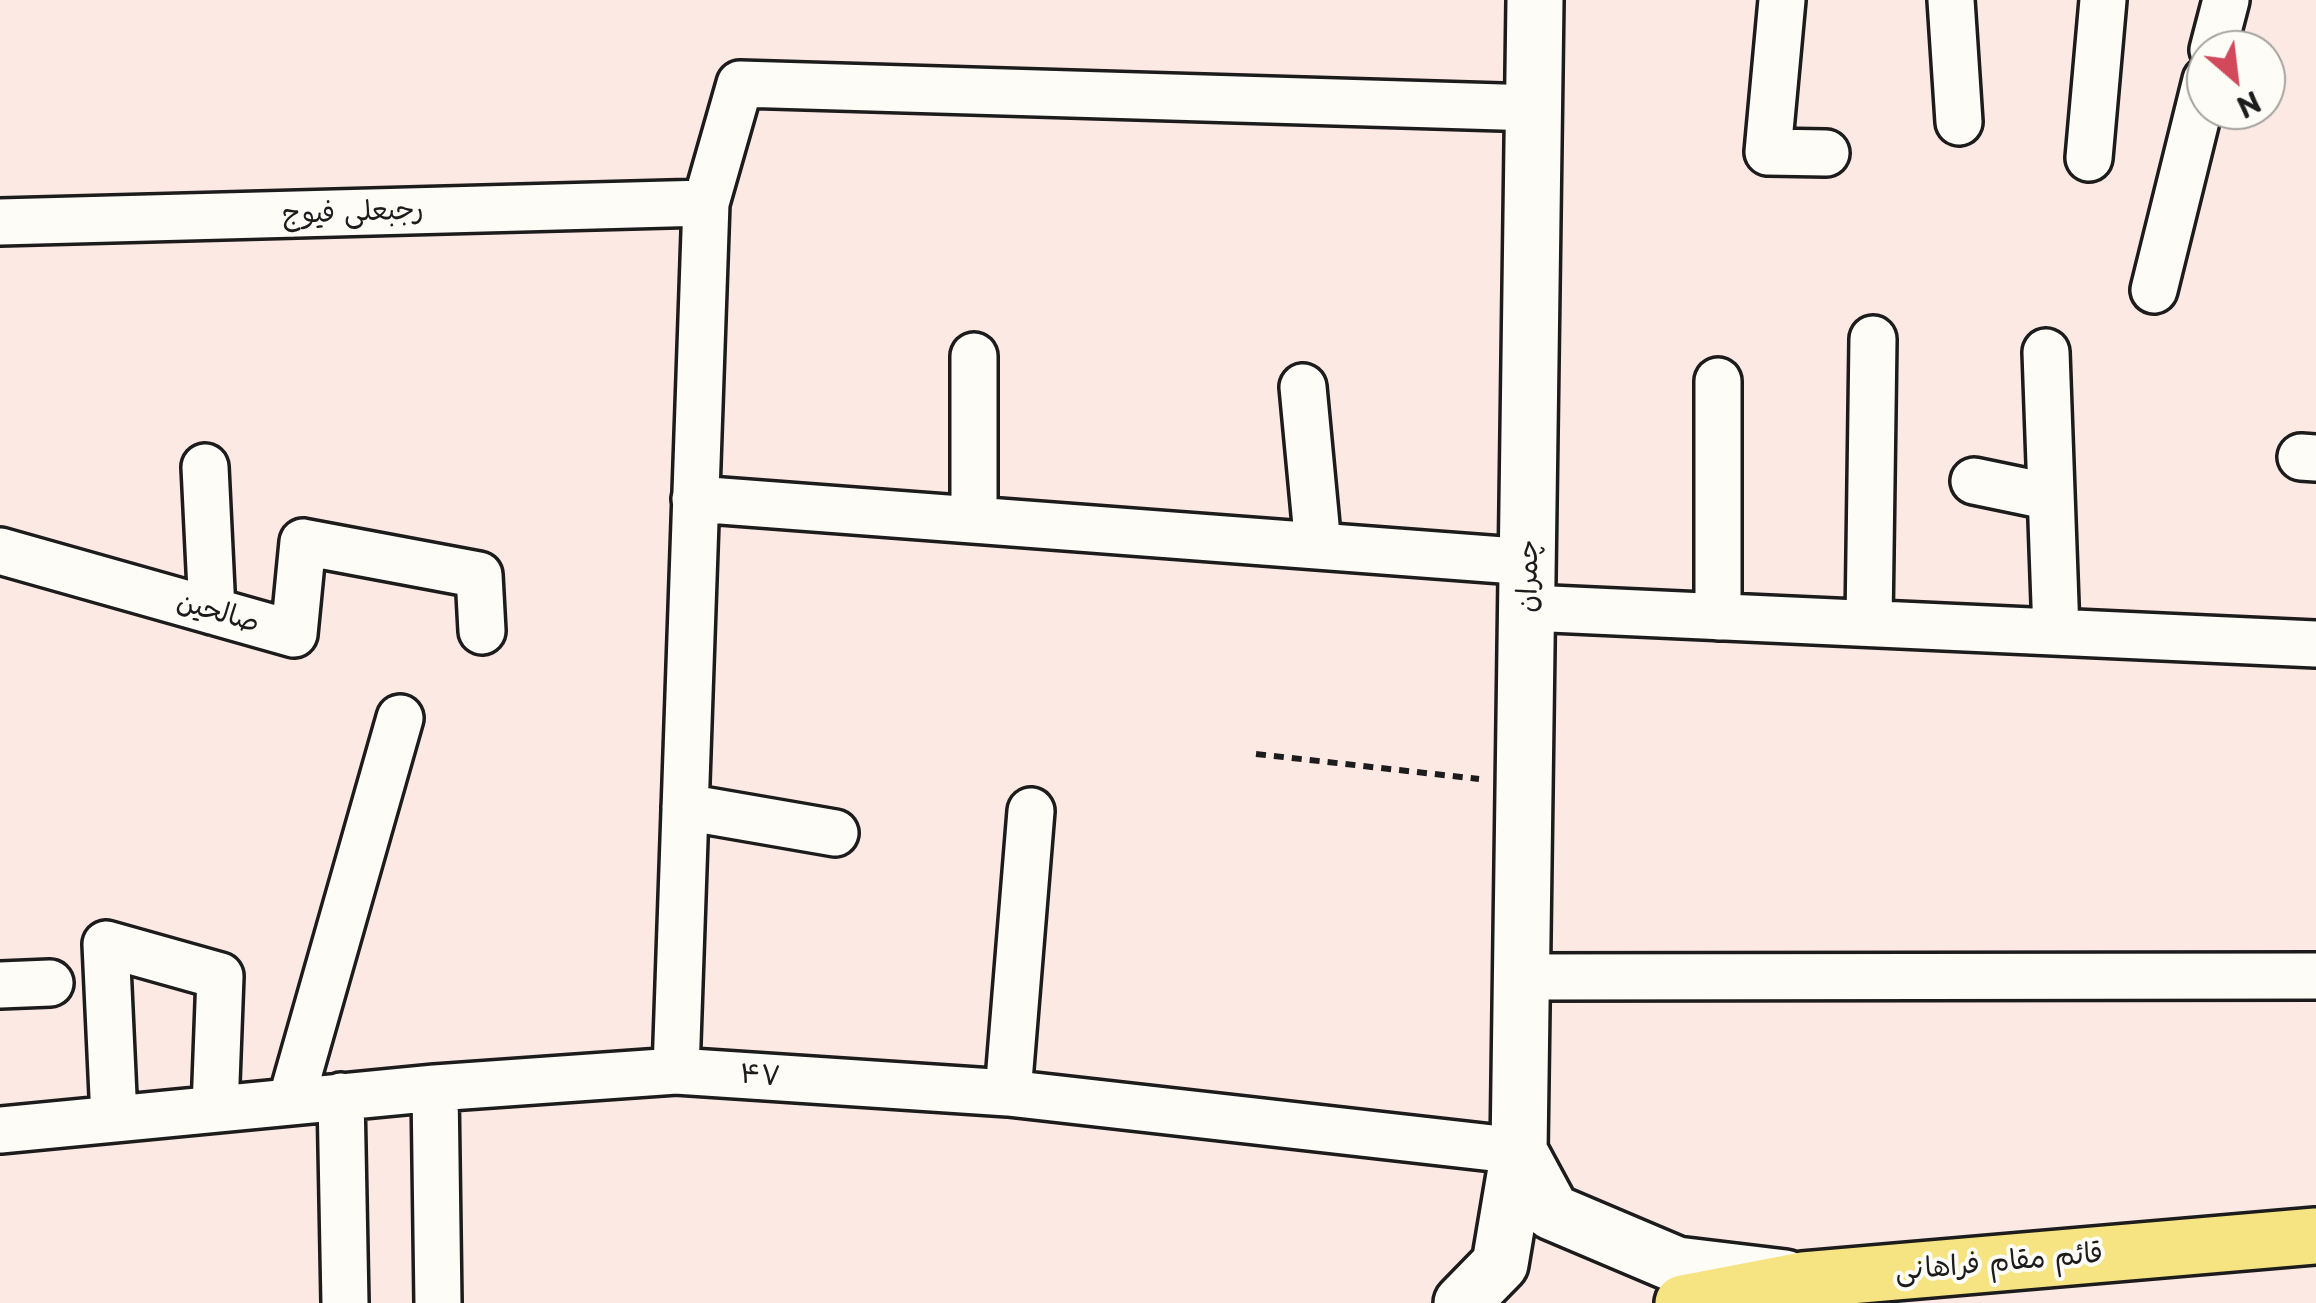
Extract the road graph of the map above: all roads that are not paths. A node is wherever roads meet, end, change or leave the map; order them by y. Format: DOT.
graph roads {
  1 [pos="1534,0"];
  2 [pos="1782,0"];
  3 [pos="1951,0"];
  4 [pos="2102,0"];
  5 [pos="2226,0"];
  6 [pos="2219,30"];
  7 [pos="1536,108"];
  8 [pos="1959,122"];
  9 [pos="2194,130"];
  10 [pos="1826,153"];
  11 [pos="2089,158"];
  12 [pos="706,204"];
  13 [pos="0,222"];
  14 [pos="2154,290"];
  15 [pos="1872,339"];
  16 [pos="2046,352"];
  17 [pos="974,356"];
  18 [pos="1718,381"];
  19 [pos="1304,387"];
  20 [pos="205,466"];
  21 [pos="1974,481"];
  22 [pos="2051,497"];
  23 [pos="695,499"];
  24 [pos="974,520"];
  25 [pos="1318,546"];
  26 [pos="0,551"];
  27 [pos="1529,585"];
  28 [pos="212,611"];
  29 [pos="1718,616"];
  30 [pos="1869,624"];
  31 [pos="482,631"];
  32 [pos="2056,632"];
  33 [pos="2316,644"];
  34 [pos="400,718"];
  35 [pos="685,806"];
  36 [pos="1031,810"];
  37 [pos="835,833"];
  38 [pos="2316,976"];
  39 [pos="1524,977"];
  40 [pos="50,983"];
  41 [pos="0,985"];
  42 [pos="676,1070"];
  43 [pos="435,1088"];
  44 [pos="1008,1093"];
  45 [pos="341,1096"];
  46 [pos="291,1102"];
  47 [pos="215,1109"];
  48 [pos="114,1118"];
  49 [pos="0,1130"];
  50 [pos="1519,1151"];
  51 [pos="2316,1236"];
  52 [pos="1803,1280"];
  53 [pos="345,1303"];
  54 [pos="438,1303"];
  55 [pos="1462,1303"];
  56 [pos="1683,1303"];
  1 -- 7 [label="street, چمران"];
  2 -- 10 [label="street"];
  3 -- 8 [label="street"];
  4 -- 11 [label="street"];
  5 -- 6 [label="street"];
  7 -- 12 [label="street"];
  7 -- 27 [label="street, چمران"];
  9 -- 14 [label="street"];
  12 -- 13 [label="street, رجبعلی فیوج"];
  12 -- 23 [label="street"];
  15 -- 30 [label="street"];
  16 -- 22 [label="street"];
  17 -- 24 [label="street"];
  18 -- 29 [label="street"];
  19 -- 25 [label="street"];
  20 -- 28 [label="street"];
  21 -- 22 [label="street"];
  22 -- 32 [label="street"];
  23 -- 24 [label="street"];
  23 -- 35 [label="street"];
  24 -- 25 [label="street"];
  25 -- 27 [label="street"];
  26 -- 28 [label="street, صالحین"];
  27 -- 29 [label="street"];
  27 -- 39 [label="street, چمران"];
  28 -- 31 [label="street, صالحین"];
  29 -- 30 [label="street"];
  30 -- 32 [label="street"];
  32 -- 33 [label="street"];
  34 -- 46 [label="street"];
  35 -- 37 [label="street"];
  35 -- 42 [label="street"];
  36 -- 44 [label="street"];
  38 -- 39 [label="street"];
  39 -- 50 [label="street, چمران"];
  40 -- 41 [label="street"];
  42 -- 43 [label="street, ۴۷"];
  42 -- 44 [label="street, ۴۷"];
  43 -- 45 [label="street, ۴۷"];
  43 -- 54 [label="street"];
  44 -- 50 [label="street, ۴۷"];
  45 -- 46 [label="street, ۴۷"];
  45 -- 53 [label="street"];
  46 -- 47 [label="street, ۴۷"];
  47 -- 48 [label="street, ۴۷"];
  47 -- 48 [label="street"];
  48 -- 49 [label="street, ۴۷"];
  50 -- 52 [label="street"];
  50 -- 55 [label="street, چمران"];
  51 -- 52 [label="main road, قائم مقام فراهانی"];
  52 -- 56 [label="main road, قائم مقام فراهانی"];
}
